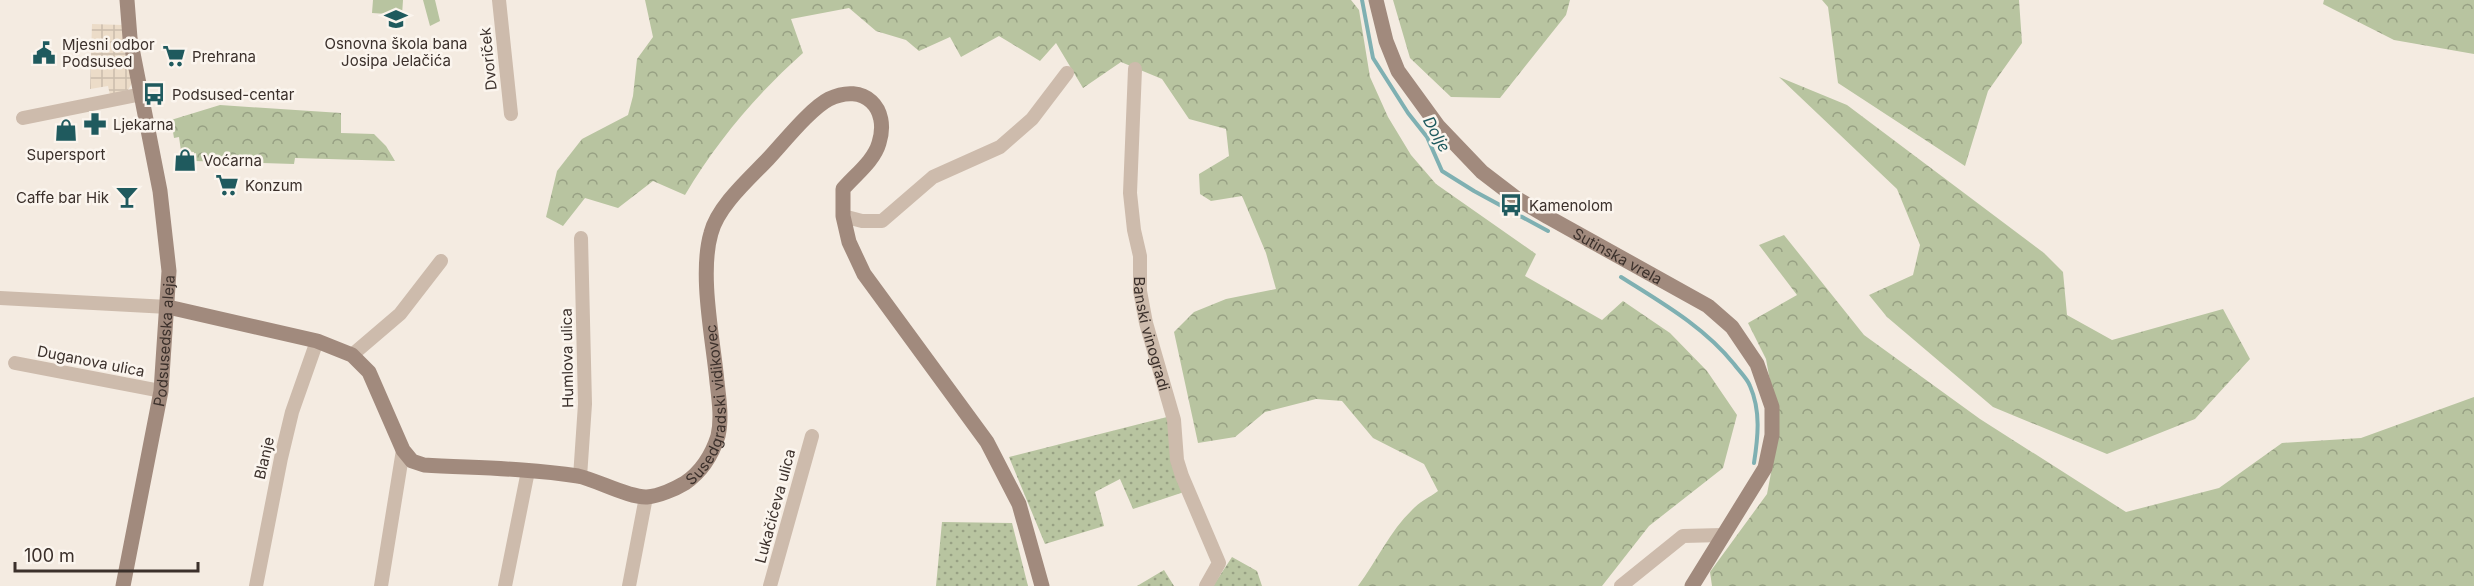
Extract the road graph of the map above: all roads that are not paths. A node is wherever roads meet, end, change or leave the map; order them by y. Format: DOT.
graph roads {
  1 [pos="127,0"];
  2 [pos="499,0"];
  3 [pos="1376,0"];
  4 [pos="1135,69"];
  5 [pos="1067,73"];
  6 [pos="142,94"];
  7 [pos="511,114"];
  8 [pos="23,118"];
  9 [pos="843,216"];
  10 [pos="581,238"];
  11 [pos="441,261"];
  12 [pos="0,298"];
  13 [pos="168,307"];
  14 [pos="317,341"];
  15 [pos="352,355"];
  16 [pos="15,363"];
  17 [pos="161,391"];
  18 [pos="812,436"];
  19 [pos="403,450"];
  20 [pos="528,471"];
  21 [pos="580,477"];
  22 [pos="646,497"];
  23 [pos="1722,535"];
  24 [pos="123,586"];
  25 [pos="256,586"];
  26 [pos="381,586"];
  27 [pos="505,586"];
  28 [pos="629,586"];
  29 [pos="770,586"];
  30 [pos="1042,586"];
  31 [pos="1206,586"];
  32 [pos="1621,586"];
  33 [pos="1692,586"];
  1 -- 6 [label="street, Podsusedska aleja"];
  2 -- 7 [label="street, Dvoriček"];
  3 -- 23 [label="street, Sutinska vrela"];
  4 -- 31 [label="street, Banski vinogradi"];
  5 -- 9 [label="street"];
  6 -- 8 [label="street"];
  6 -- 13 [label="street, Podsusedska aleja"];
  9 -- 22 [label="street, Susedgradski vidikovec"];
  9 -- 30 [label="street"];
  10 -- 21 [label="street, Humlova ulica"];
  11 -- 15 [label="street"];
  12 -- 13 [label="street"];
  13 -- 14 [label="street"];
  13 -- 17 [label="street, Podsusedska aleja"];
  14 -- 15 [label="street"];
  14 -- 25 [label="street, Blanje"];
  15 -- 19 [label="street"];
  16 -- 17 [label="street, Duganova ulica"];
  17 -- 24 [label="street, Podsusedska aleja"];
  18 -- 29 [label="street, Lukačićeva ulica"];
  19 -- 20 [label="street"];
  19 -- 26 [label="street"];
  20 -- 21 [label="street"];
  20 -- 27 [label="street"];
  21 -- 22 [label="street"];
  22 -- 28 [label="street"];
  23 -- 32 [label="street"];
  23 -- 33 [label="street, Sutinska vrela"];
}
